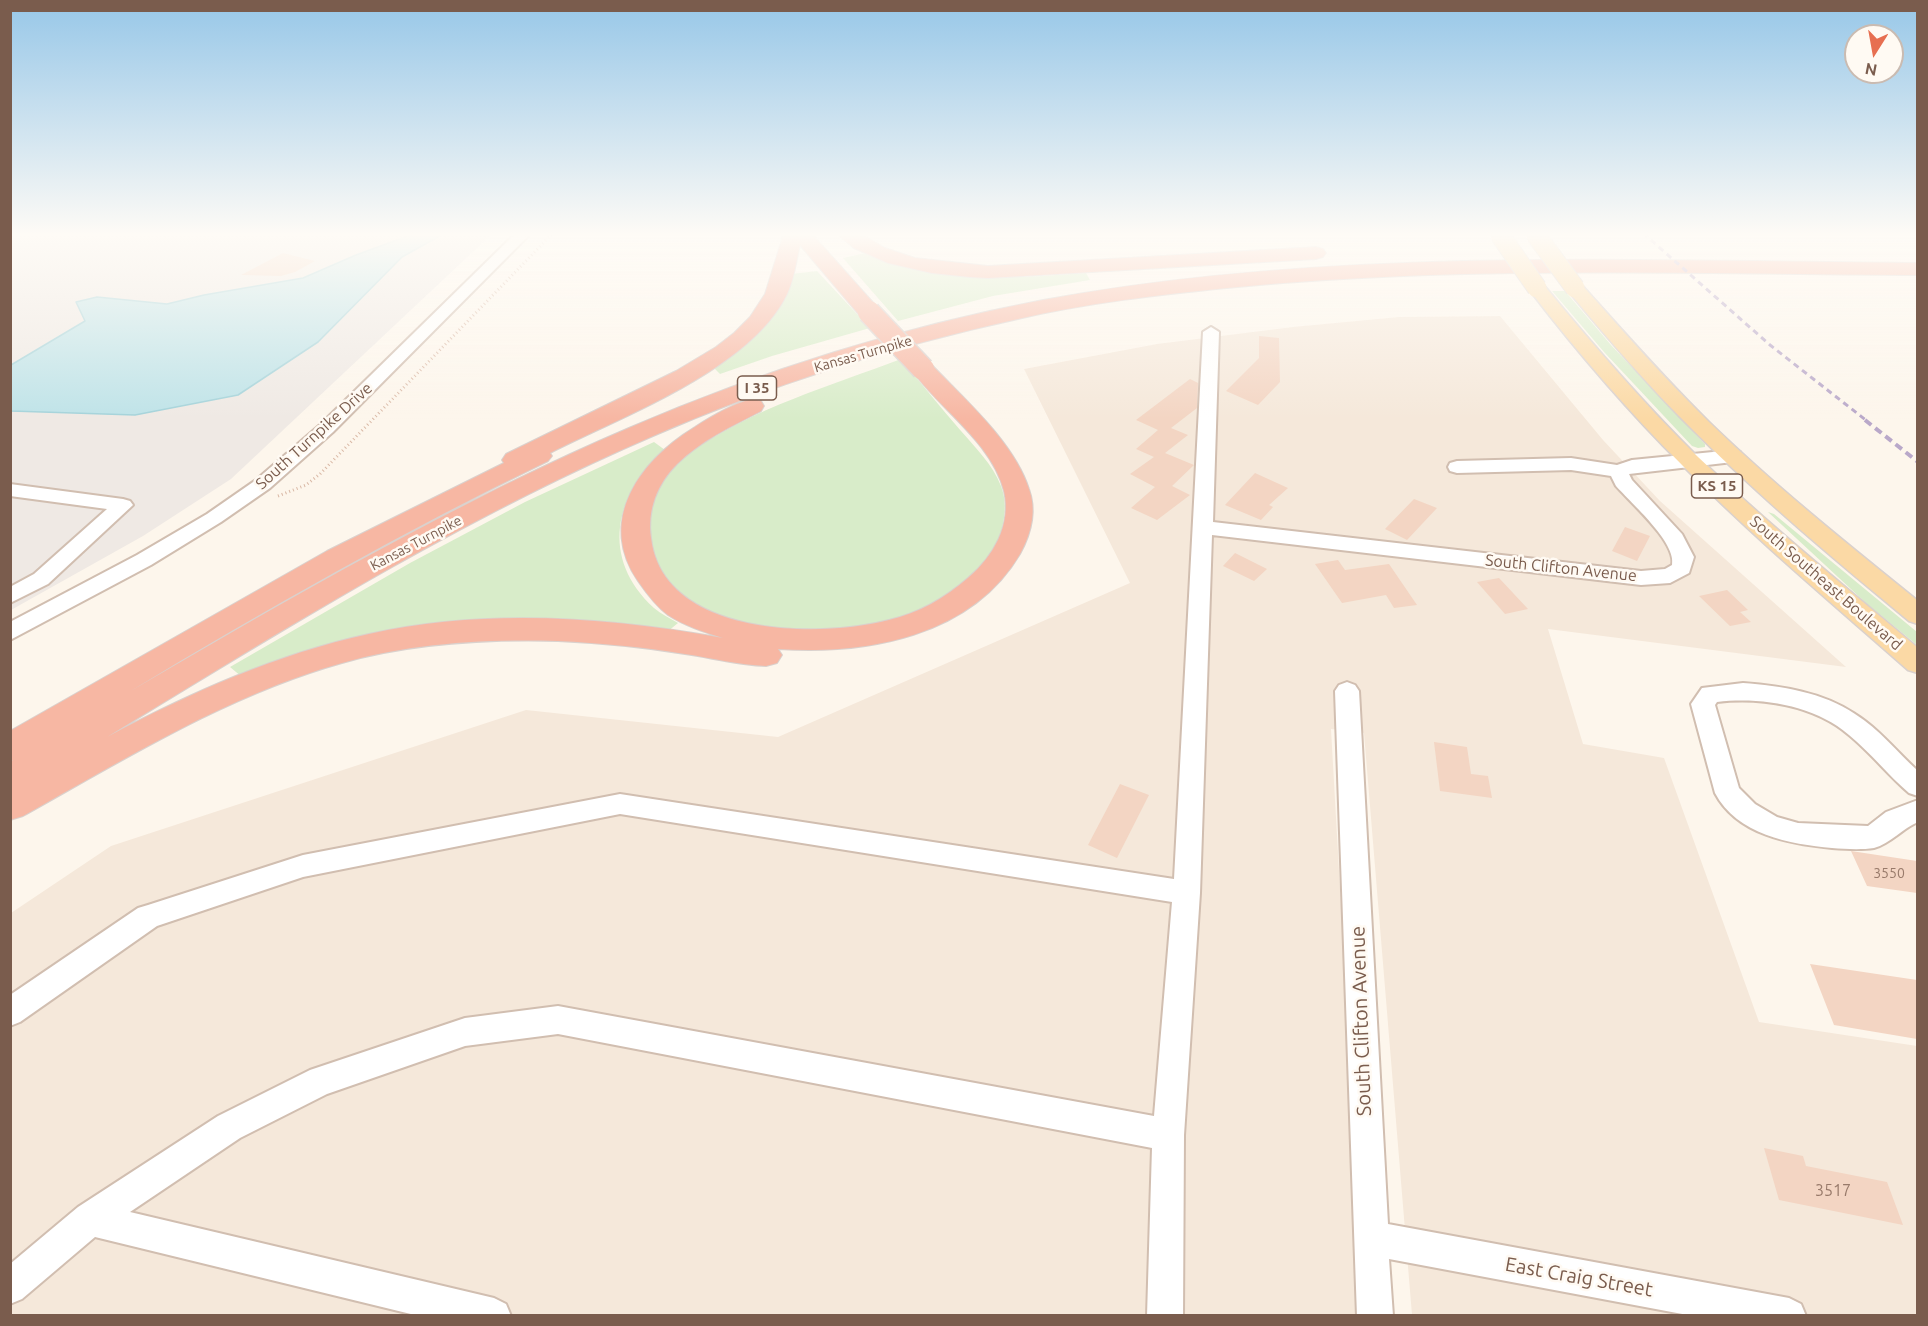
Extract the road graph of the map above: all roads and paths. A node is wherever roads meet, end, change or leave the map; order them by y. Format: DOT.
graph roads {
  1 [pos="461,295"];
  2 [pos="776,295"];
  3 [pos="860,295"];
  4 [pos="863,295"];
  5 [pos="1041,295"];
  6 [pos="1118,295"];
  7 [pos="1156,295"];
  8 [pos="1542,295"];
  9 [pos="1581,295"];
  10 [pos="876,311"];
  11 [pos="1211,333"];
  12 [pos="929,367"];
  13 [pos="1734,456"];
  14 [pos="1691,462"];
  15 [pos="1457,467"];
  16 [pos="1620,471"];
  17 [pos="10,490"];
  18 [pos="1203,527"];
  19 [pos="379,536"];
  20 [pos="10,596"];
  21 [pos="1917,615"];
  22 [pos="10,632"];
  23 [pos="1917,663"];
  24 [pos="1347,691"];
  25 [pos="10,748"];
  26 [pos="10,779"];
  27 [pos="1917,786"];
  28 [pos="10,806"];
  29 [pos="1917,810"];
  30 [pos="1187,894"];
  31 [pos="10,1012"];
  32 [pos="1168,1136"];
  33 [pos="90,1219"];
  34 [pos="1370,1238"];
  35 [pos="10,1287"];
  36 [pos="494,1316"];
  37 [pos="1165,1316"];
  38 [pos="1375,1316"];
  39 [pos="1789,1316"];
  1 -- 22 [label="street, South Turnpike Drive"];
  2 -- 19 [label="highway"];
  3 -- 10 [label="highway"];
  4 -- 10 [label="highway"];
  5 -- 19 [label="highway, Kansas Turnpike / I 35"];
  6 -- 26 [label="highway, Kansas Turnpike / I 35"];
  7 -- 12 [label="highway"];
  8 -- 14 [label="main road, South Southeast Boulevard / KS 15, bridge"];
  9 -- 13 [label="main road, South Southeast Boulevard / KS 15, bridge"];
  10 -- 12 [label="highway, bridge"];
  11 -- 18 [label="street"];
  12 -- 28 [label="highway"];
  13 -- 14 [label="street"];
  13 -- 21 [label="main road, South Southeast Boulevard / KS 15"];
  14 -- 16 [label="street"];
  14 -- 23 [label="main road, South Southeast Boulevard / KS 15"];
  15 -- 16 [label="street"];
  16 -- 18 [label="street, South Clifton Avenue"];
  17 -- 20 [label="street"];
  18 -- 30 [label="street"];
  19 -- 25 [label="highway, Kansas Turnpike / I 35"];
  24 -- 34 [label="street, South Clifton Avenue"];
  27 -- 29 [label="street"];
  30 -- 31 [label="street"];
  30 -- 32 [label="street"];
  32 -- 33 [label="street"];
  32 -- 37 [label="street"];
  33 -- 35 [label="street"];
  33 -- 36 [label="street"];
  34 -- 38 [label="street, South Clifton Avenue"];
  34 -- 39 [label="street, East Craig Street"];
}
